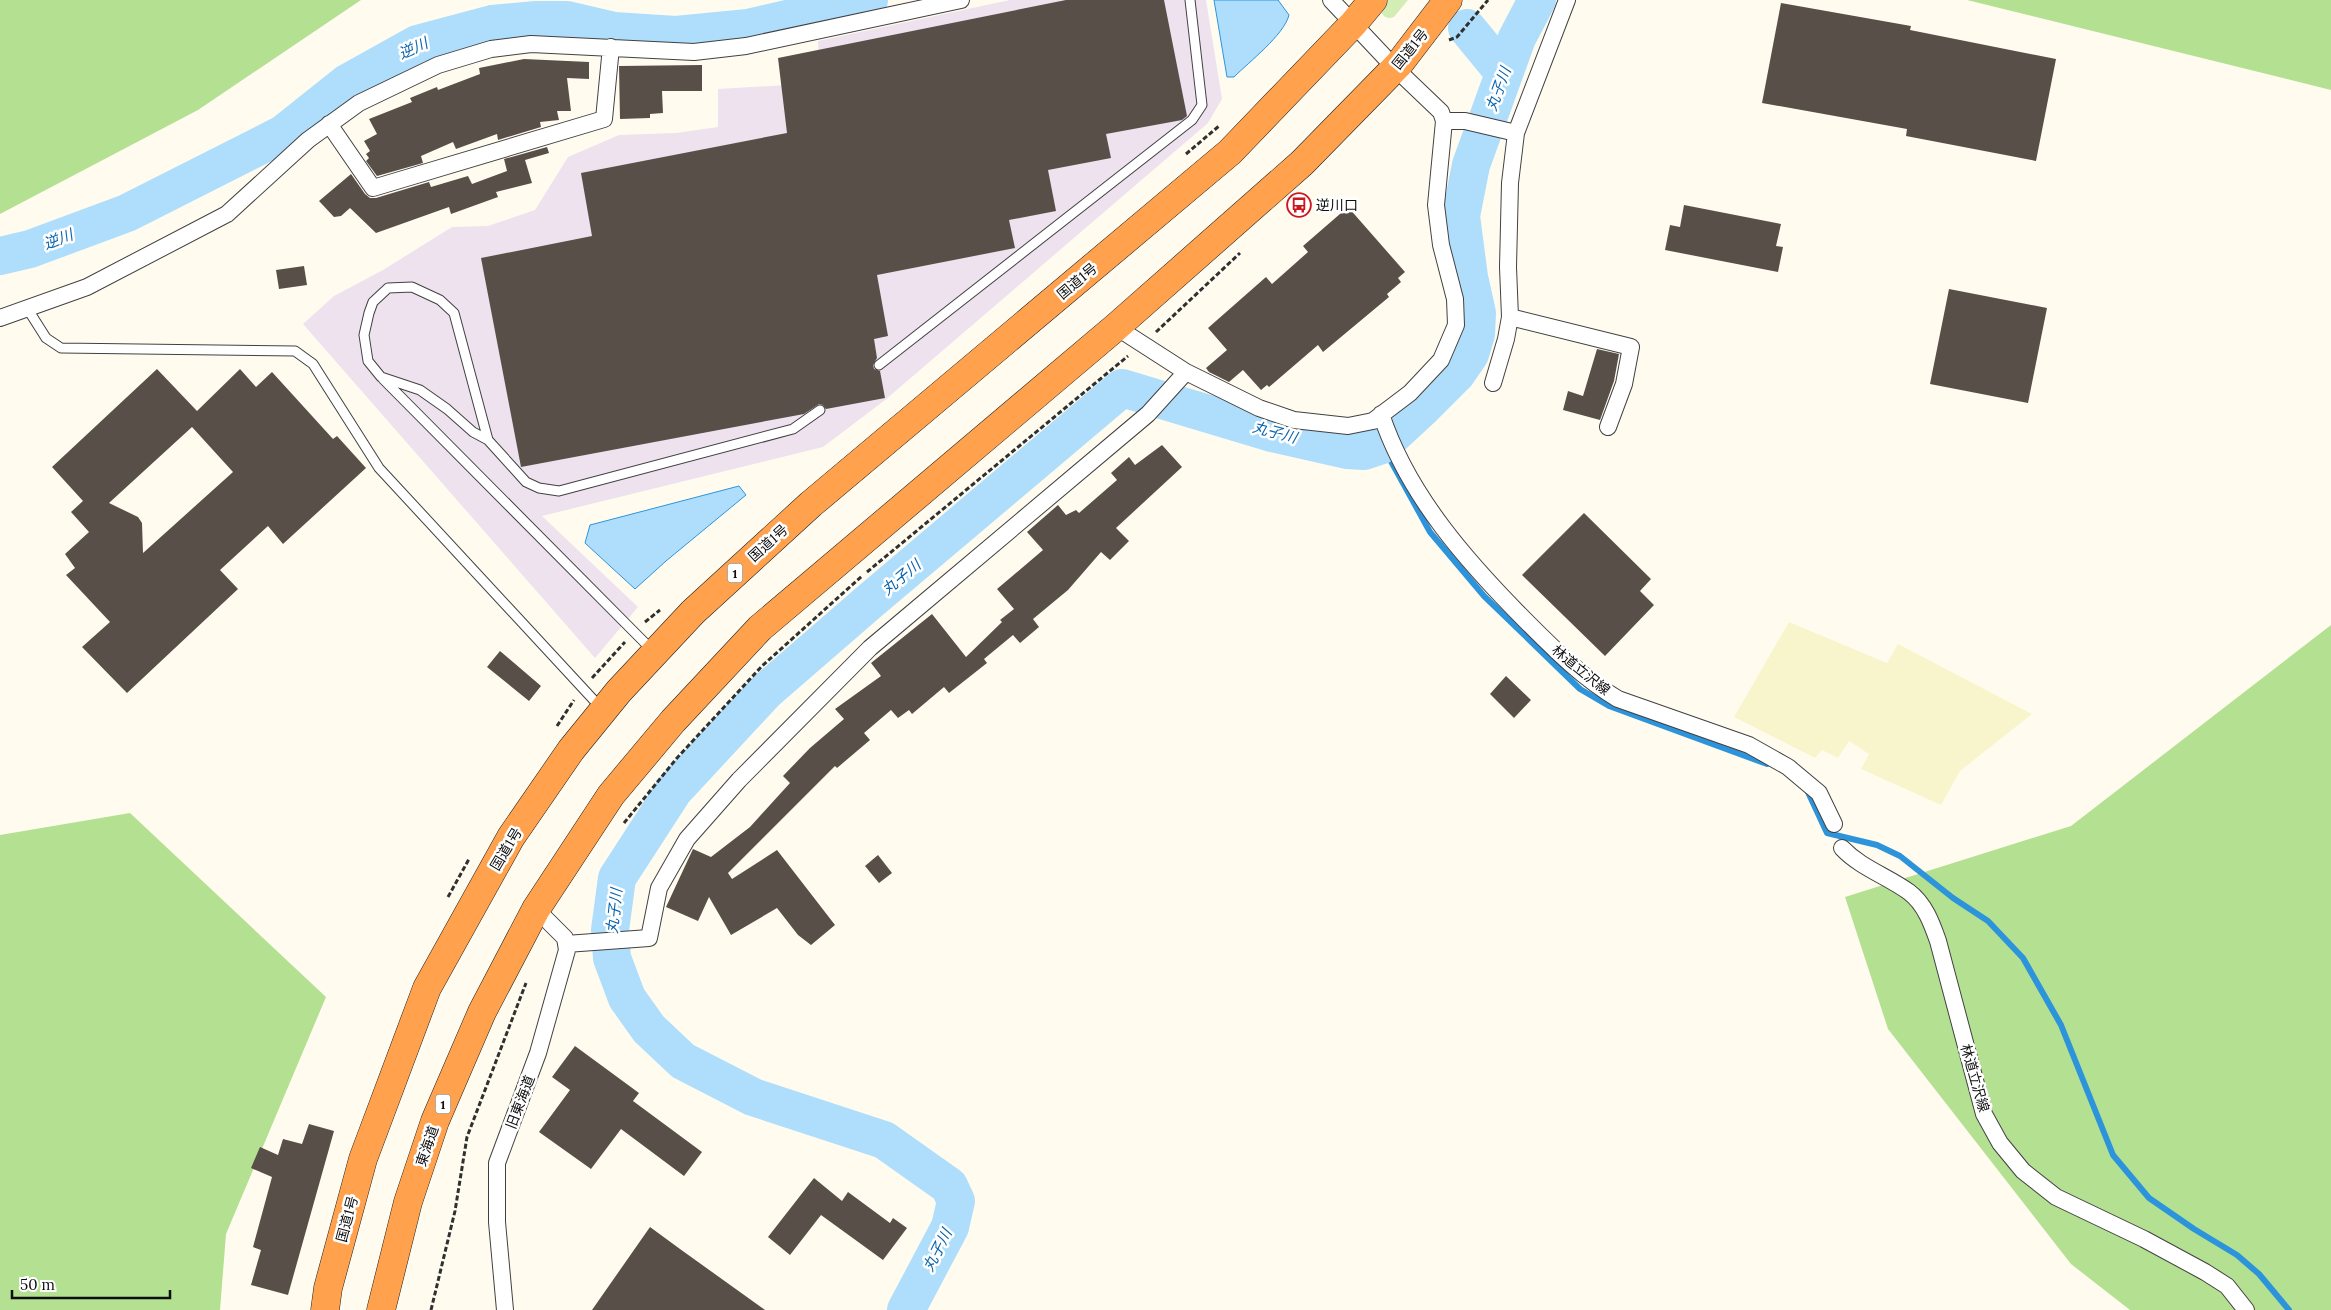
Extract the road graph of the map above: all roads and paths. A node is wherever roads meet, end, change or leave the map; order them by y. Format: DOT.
graph roads {
  1 [pos="961,0"];
  2 [pos="1190,0"];
  3 [pos="1331,0"];
  4 [pos="1373,0"];
  5 [pos="1448,0"];
  6 [pos="1488,0"];
  7 [pos="1567,0"];
  8 [pos="1353,24"];
  9 [pos="1457,37"];
  10 [pos="611,47"];
  11 [pos="1395,68"];
  12 [pos="1444,121"];
  13 [pos="329,124"];
  14 [pos="1220,125"];
  15 [pos="1510,131"];
  16 [pos="1183,158"];
  17 [pos="27,308"];
  18 [pos="1510,317"];
  19 [pos="0,318"];
  20 [pos="1116,327"];
  21 [pos="879,365"];
  22 [pos="1183,376"];
  23 [pos="381,377"];
  24 [pos="1493,383"];
  25 [pos="820,410"];
  26 [pos="1383,420"];
  27 [pos="1608,428"];
  28 [pos="488,440"];
  29 [pos="663,607"];
  30 [pos="634,633"];
  31 [pos="655,653"];
  32 [pos="582,688"];
  33 [pos="603,711"];
  34 [pos="552,733"];
  35 [pos="1834,824"];
  36 [pos="1842,848"];
  37 [pos="472,854"];
  38 [pos="444,905"];
  39 [pos="536,909"];
  40 [pos="566,944"];
  41 [pos="325,1310"];
  42 [pos="381,1310"];
  43 [pos="505,1310"];
  44 [pos="2246,1310"];
  1 -- 10 [label="street"];
  2 -- 21 [label="lane"];
  3 -- 8 [label="street"];
  4 -- 8 [label="highway, 国道1号 / 1"];
  5 -- 11 [label="highway, 国道1号 / 1"];
  6 -- 9 [label="path"];
  7 -- 15 [label="street"];
  8 -- 11 [label="street"];
  8 -- 31 [label="highway, 国道1号 / 1"];
  10 -- 13 [label="street"];
  10 -- 13 [label="street"];
  11 -- 12 [label="street"];
  11 -- 20 [label="highway, 国道1号 / 1"];
  12 -- 15 [label="street"];
  12 -- 26 [label="street"];
  13 -- 17 [label="street"];
  14 -- 16 [label="path"];
  15 -- 18 [label="street"];
  17 -- 19 [label="street"];
  17 -- 32 [label="lane"];
  18 -- 24 [label="street"];
  18 -- 27 [label="street"];
  20 -- 22 [label="street"];
  20 -- 39 [label="highway, 国道1号 / 1"];
  22 -- 26 [label="street"];
  22 -- 40 [label="street"];
  23 -- 28 [label="lane"];
  23 -- 28 [label="lane"];
  23 -- 30 [label="lane"];
  25 -- 28 [label="lane"];
  26 -- 35 [label="street, 林道立沢線"];
  29 -- 30 [label="path"];
  30 -- 31 [label="lane"];
  30 -- 32 [label="path"];
  31 -- 33 [label="highway, 国道1号 / 1"];
  32 -- 33 [label="lane"];
  32 -- 34 [label="path"];
  33 -- 41 [label="highway, 国道1号 / 1"];
  36 -- 44 [label="street, 林道立沢線"];
  37 -- 38 [label="path"];
  39 -- 40 [label="street"];
  39 -- 42 [label="highway, 東海道 / 1"];
  40 -- 43 [label="street, 旧東海道"];
}
